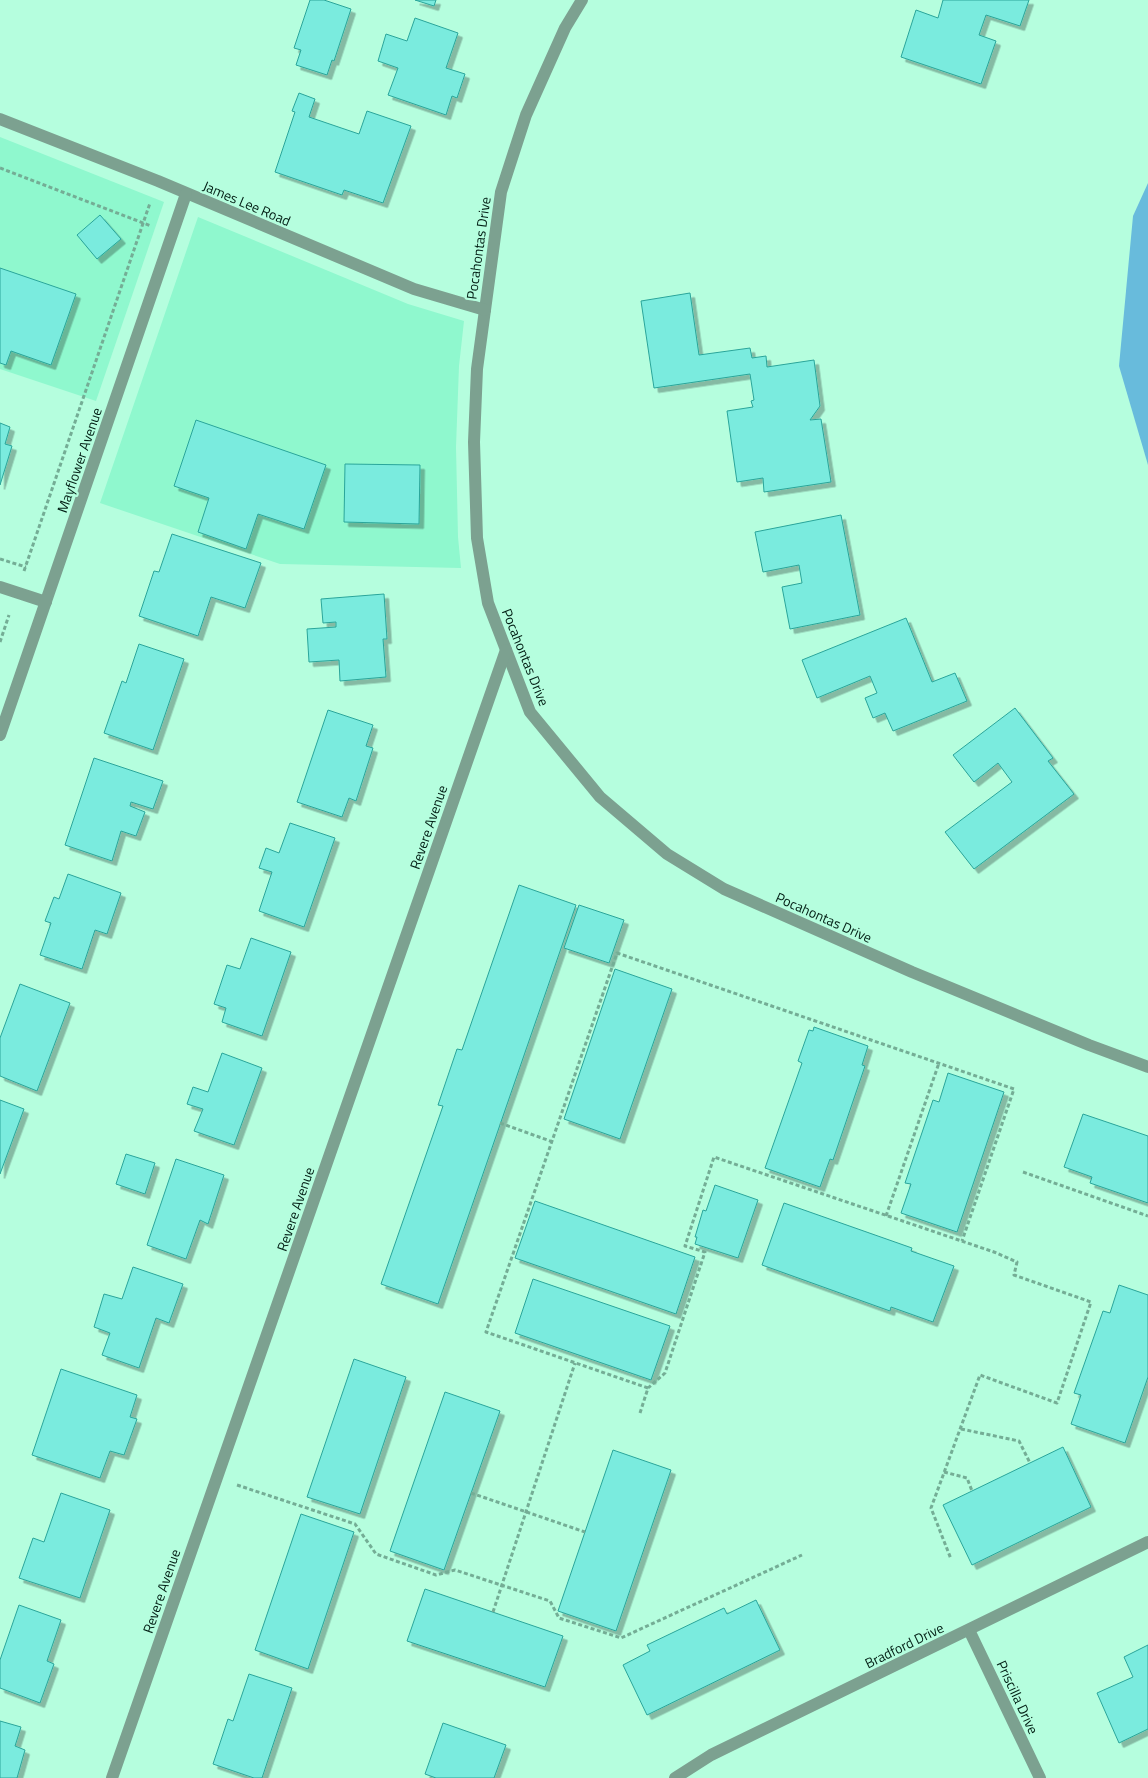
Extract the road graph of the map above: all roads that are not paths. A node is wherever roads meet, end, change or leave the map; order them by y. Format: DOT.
graph roads {
  1 [pos="582,0"];
  2 [pos="0,119"];
  3 [pos="186,194"];
  4 [pos="485,310"];
  5 [pos="0,587"];
  6 [pos="46,602"];
  7 [pos="506,650"];
  8 [pos="0,735"];
  9 [pos="1148,1067"];
  10 [pos="1148,1542"];
  11 [pos="969,1630"];
  12 [pos="112,1778"];
  13 [pos="675,1778"];
  14 [pos="1040,1778"];
  1 -- 4 [label="street, Pocahontas Drive"];
  2 -- 3 [label="street, James Lee Road"];
  3 -- 4 [label="street, James Lee Road"];
  3 -- 6 [label="street, Mayflower Avenue"];
  4 -- 7 [label="street, Pocahontas Drive"];
  5 -- 6 [label="street"];
  6 -- 8 [label="street, Mayflower Avenue"];
  7 -- 9 [label="street, Pocahontas Drive"];
  7 -- 12 [label="street, Revere Avenue"];
  10 -- 11 [label="street, Bradford Drive"];
  11 -- 13 [label="street, Bradford Drive"];
  11 -- 14 [label="street, Priscilla Drive"];
}
